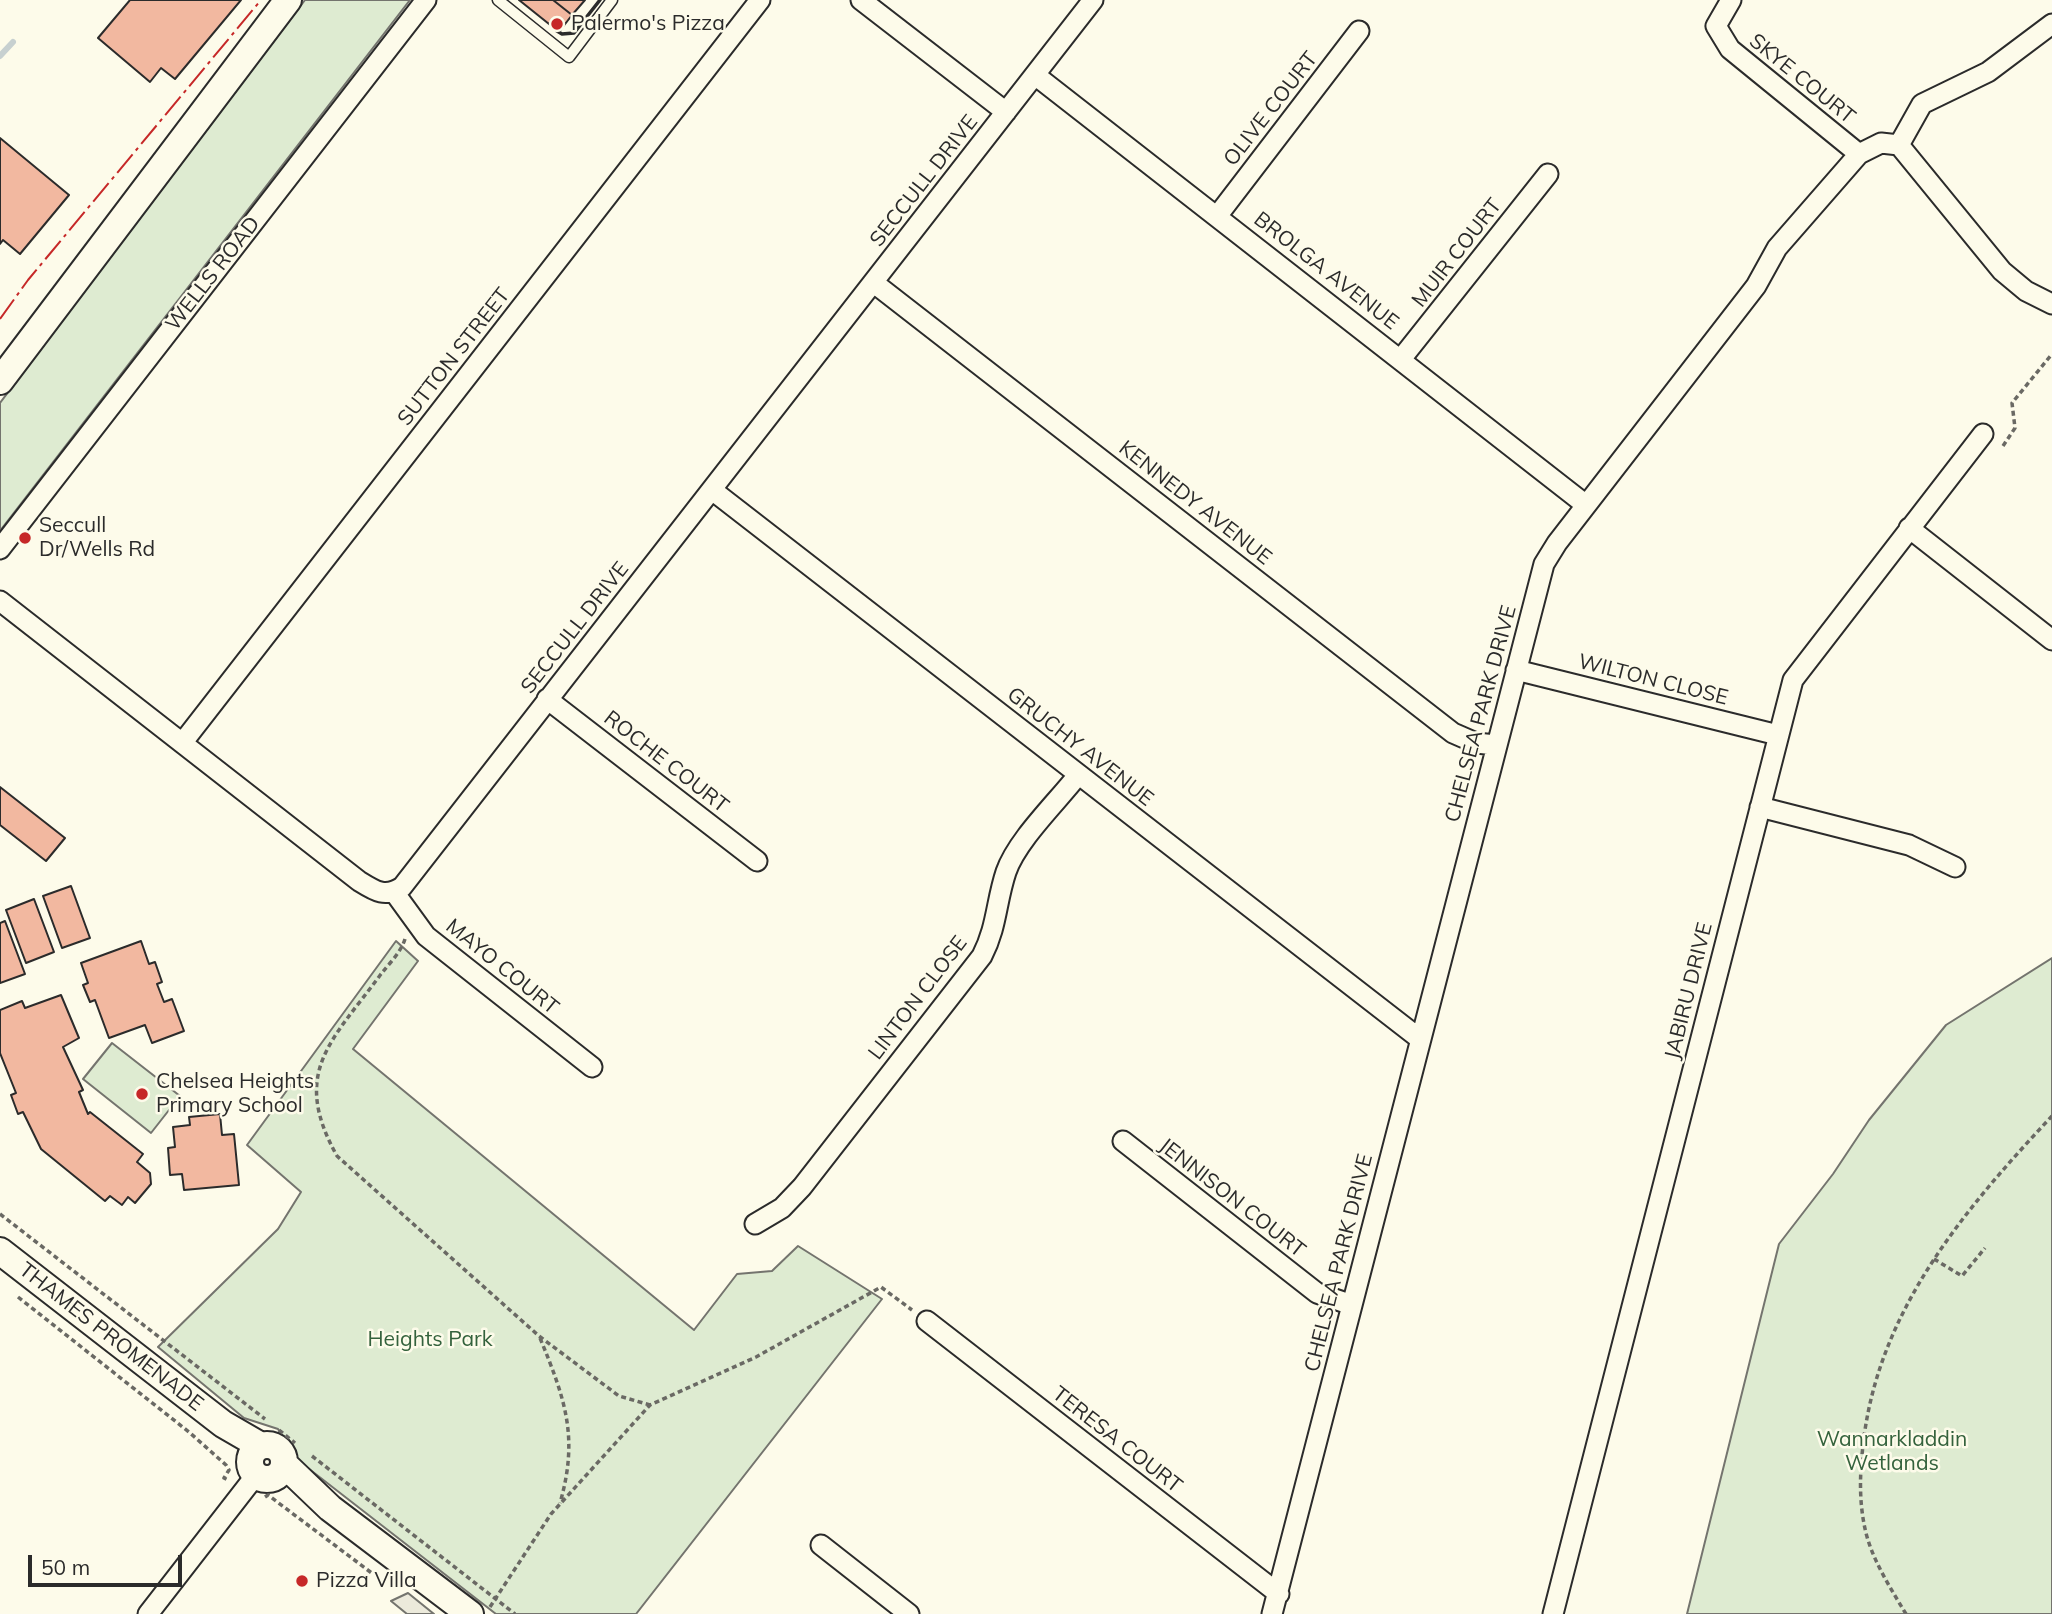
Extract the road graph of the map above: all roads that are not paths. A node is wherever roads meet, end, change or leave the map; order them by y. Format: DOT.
graph roads {
  1 [pos="288,0"];
  2 [pos="426,0"];
  3 [pos="498,0"];
  4 [pos="612,0"];
  5 [pos="760,0"];
  6 [pos="861,0"];
  7 [pos="1093,0"];
  8 [pos="1731,0"];
  9 [pos="2052,24"];
  10 [pos="1359,31"];
  11 [pos="1035,75"];
  12 [pos="1006,112"];
  13 [pos="1899,145"];
  14 [pos="1859,153"];
  15 [pos="1548,174"];
  16 [pos="1218,215"];
  17 [pos="874,283"];
  18 [pos="2052,304"];
  19 [pos="1401,359"];
  20 [pos="0,381"];
  21 [pos="1983,434"];
  22 [pos="712,490"];
  23 [pos="1586,505"];
  24 [pos="1909,528"];
  25 [pos="0,549"];
  26 [pos="0,601"];
  27 [pos="2052,639"];
  28 [pos="1516,670"];
  29 [pos="547,699"];
  30 [pos="1778,735"];
  31 [pos="183,742"];
  32 [pos="1496,745"];
  33 [pos="1078,775"];
  34 [pos="1759,807"];
  35 [pos="757,862"];
  36 [pos="1955,867"];
  37 [pos="394,892"];
  38 [pos="1420,1038"];
  39 [pos="592,1067"];
  40 [pos="1123,1141"];
  41 [pos="755,1224"];
  42 [pos="0,1251"];
  43 [pos="1352,1305"];
  44 [pos="928,1321"];
  45 [pos="268,1457"];
  46 [pos="821,1545"];
  47 [pos="1279,1594"];
  48 [pos="148,1614"];
  49 [pos="470,1614"];
  50 [pos="909,1614"];
  51 [pos="1272,1614"];
  52 [pos="1553,1614"];
  1 -- 20 [label="main road"];
  2 -- 25 [label="street, WELLS ROAD"];
  3 -- 4 [label="lane"];
  5 -- 31 [label="street, SUTTON STREET"];
  6 -- 12 [label="street"];
  7 -- 11 [label="street, SECCULL DRIVE"];
  8 -- 14 [label="street, SKYE COURT"];
  9 -- 13 [label="street"];
  10 -- 16 [label="street, OLIVE COURT"];
  11 -- 12 [label="street, SECCULL DRIVE"];
  11 -- 16 [label="street, BROLGA AVENUE"];
  12 -- 17 [label="street, SECCULL DRIVE"];
  13 -- 14 [label="street"];
  13 -- 18 [label="street"];
  14 -- 23 [label="street, CHELSEA PARK DRIVE"];
  15 -- 19 [label="street, MUIR COURT"];
  16 -- 19 [label="street, BROLGA AVENUE"];
  17 -- 22 [label="street, SECCULL DRIVE"];
  17 -- 32 [label="street, KENNEDY AVENUE"];
  19 -- 23 [label="street, BROLGA AVENUE"];
  21 -- 24 [label="street, JABIRU DRIVE"];
  22 -- 29 [label="street, SECCULL DRIVE"];
  22 -- 33 [label="street, GRUCHY AVENUE"];
  23 -- 28 [label="street, CHELSEA PARK DRIVE"];
  24 -- 27 [label="street"];
  24 -- 30 [label="street, JABIRU DRIVE"];
  26 -- 31 [label="street"];
  28 -- 30 [label="street, WILTON CLOSE"];
  28 -- 32 [label="street, CHELSEA PARK DRIVE"];
  29 -- 35 [label="street, ROCHE COURT"];
  29 -- 37 [label="street, SECCULL DRIVE"];
  30 -- 34 [label="street, JABIRU DRIVE"];
  31 -- 37 [label="street"];
  32 -- 38 [label="street, CHELSEA PARK DRIVE"];
  33 -- 38 [label="street, GRUCHY AVENUE"];
  33 -- 41 [label="street, LINTON CLOSE"];
  34 -- 36 [label="street"];
  34 -- 52 [label="street, JABIRU DRIVE"];
  37 -- 39 [label="street, MAYO COURT"];
  38 -- 43 [label="street, CHELSEA PARK DRIVE"];
  40 -- 43 [label="street, JENNISON COURT"];
  42 -- 45 [label="main road, THAMES PROMENADE"];
  43 -- 47 [label="street, CHELSEA PARK DRIVE"];
  44 -- 47 [label="street, TERESA COURT"];
  45 -- 48 [label="street"];
  45 -- 49 [label="main road, THAMES PROMENADE"];
  46 -- 50 [label="street"];
  47 -- 51 [label="street, CHELSEA PARK DRIVE"];
}
